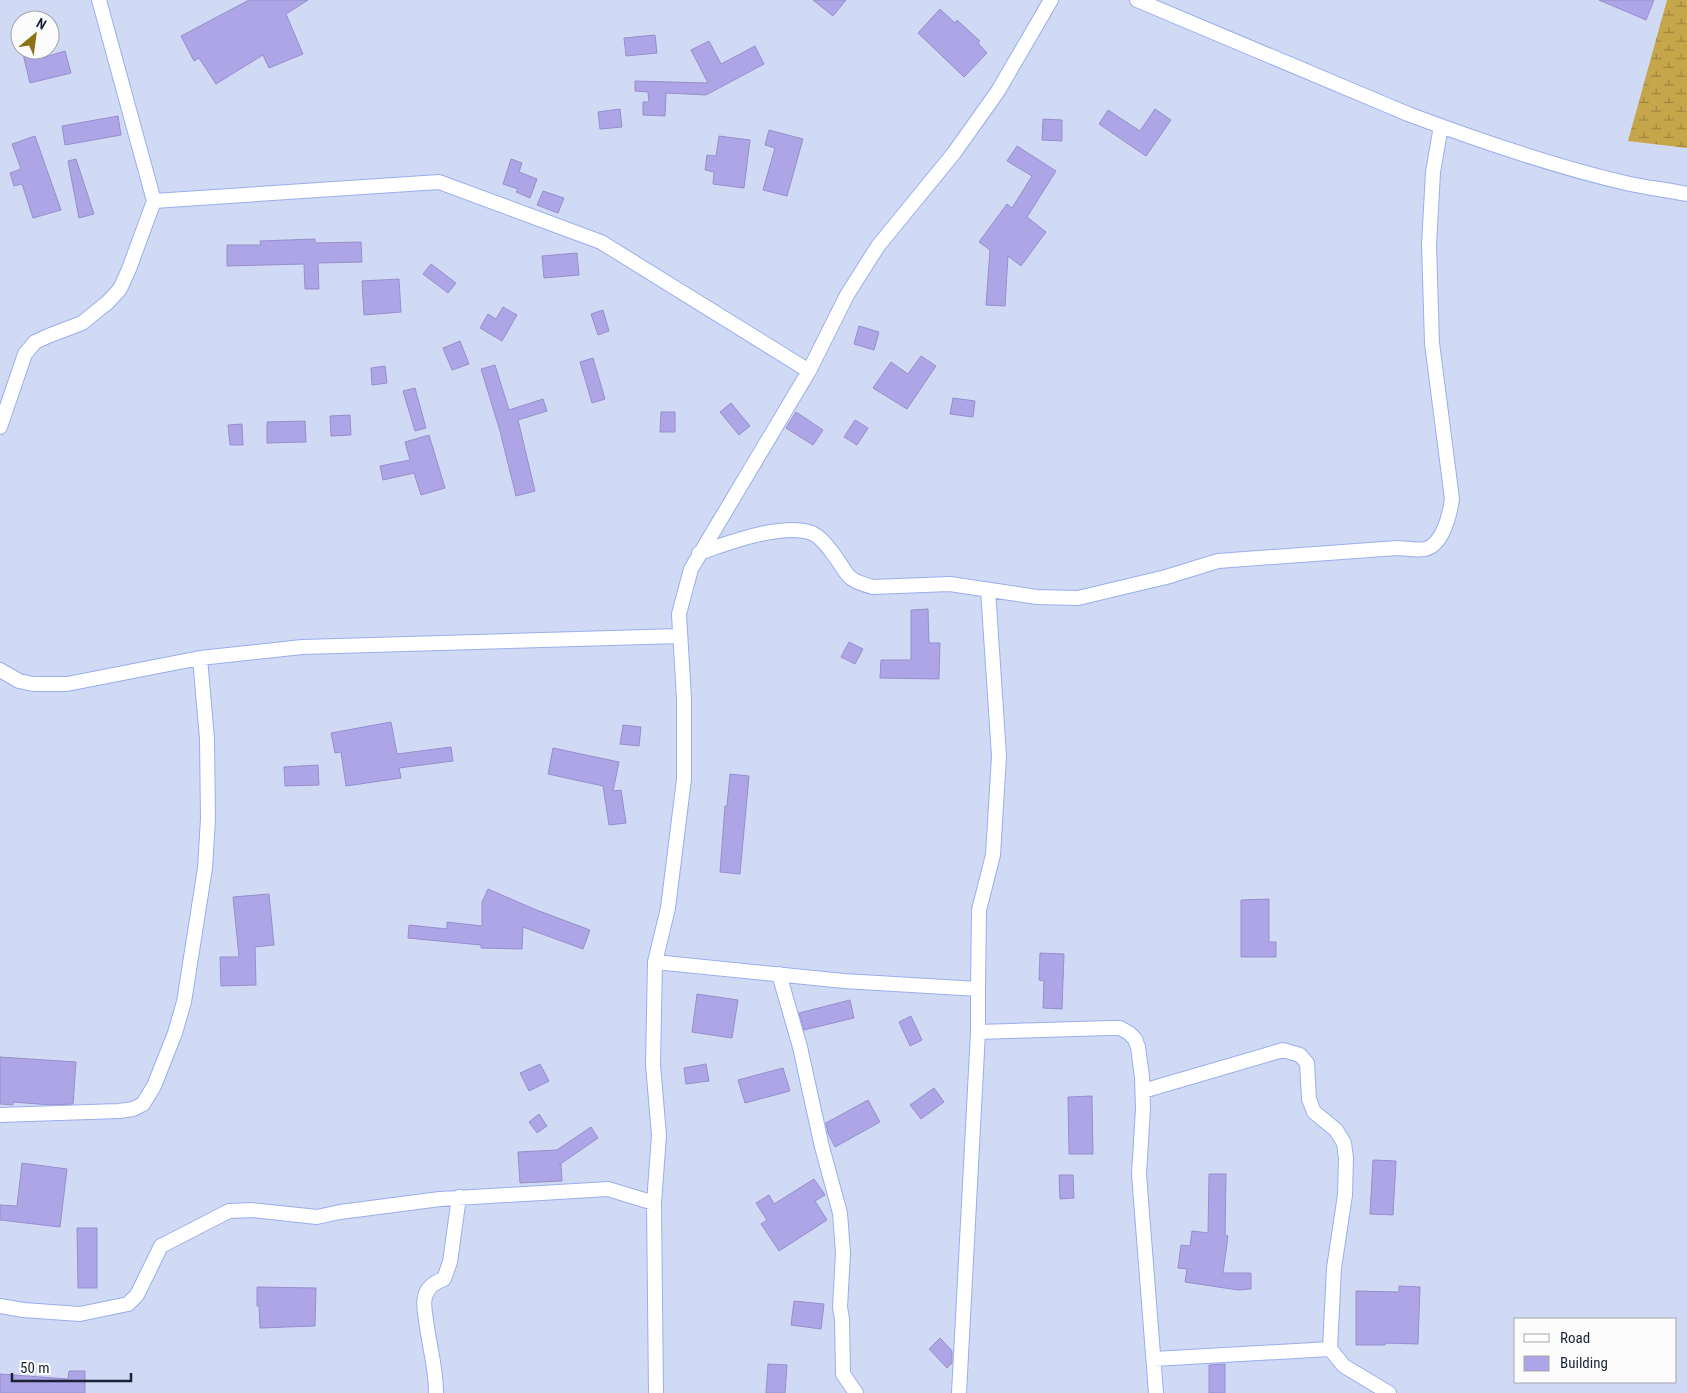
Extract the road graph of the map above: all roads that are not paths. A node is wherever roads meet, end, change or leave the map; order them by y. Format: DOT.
graph roads {
  1 [pos="99,0"];
  2 [pos="1051,0"];
  3 [pos="1137,0"];
  4 [pos="1441,126"];
  5 [pos="1687,194"];
  6 [pos="154,201"];
  7 [pos="809,371"];
  8 [pos="0,427"];
  9 [pos="699,553"];
  10 [pos="988,590"];
  11 [pos="680,636"];
  12 [pos="200,658"];
  13 [pos="0,670"];
  14 [pos="654,962"];
  15 [pos="779,974"];
  16 [pos="978,989"];
  17 [pos="978,1032"];
  18 [pos="1143,1092"];
  19 [pos="0,1115"];
  20 [pos="458,1197"];
  21 [pos="654,1203"];
  22 [pos="0,1306"];
  23 [pos="1330,1350"];
  24 [pos="1154,1359"];
  25 [pos="436,1393"];
  26 [pos="656,1393"];
  27 [pos="856,1393"];
  28 [pos="959,1393"];
  29 [pos="1156,1393"];
  30 [pos="1389,1393"];
  1 -- 6 [label="street"];
  2 -- 7 [label="street"];
  3 -- 4 [label="street"];
  4 -- 5 [label="street"];
  4 -- 10 [label="street"];
  6 -- 7 [label="street"];
  6 -- 8 [label="street"];
  7 -- 9 [label="street"];
  9 -- 10 [label="street"];
  9 -- 11 [label="street"];
  10 -- 16 [label="street"];
  11 -- 12 [label="street"];
  11 -- 14 [label="street"];
  12 -- 13 [label="street"];
  12 -- 19 [label="street"];
  14 -- 15 [label="street"];
  14 -- 21 [label="street"];
  15 -- 16 [label="street"];
  15 -- 27 [label="street"];
  16 -- 17 [label="street"];
  17 -- 18 [label="street"];
  17 -- 28 [label="street"];
  18 -- 23 [label="street"];
  18 -- 24 [label="street"];
  20 -- 21 [label="street"];
  20 -- 22 [label="street"];
  20 -- 25 [label="street"];
  21 -- 26 [label="street"];
  23 -- 24 [label="street"];
  23 -- 30 [label="street"];
  24 -- 29 [label="street"];
}
